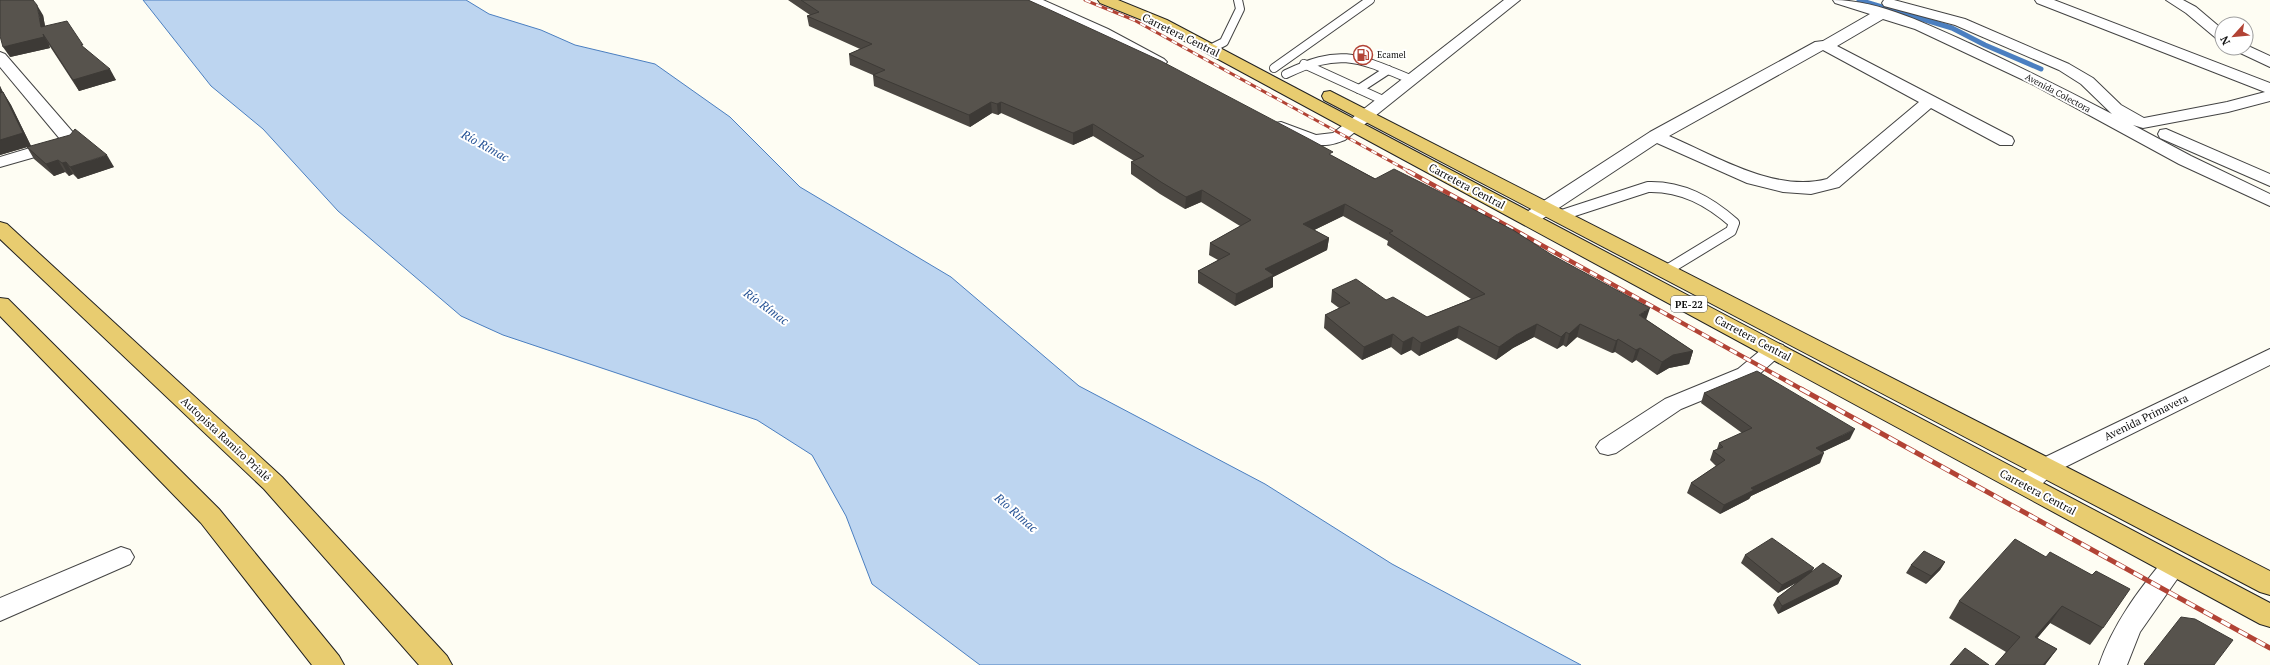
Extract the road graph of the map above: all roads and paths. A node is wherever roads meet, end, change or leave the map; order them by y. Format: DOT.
graph roads {
  1 [pos="1032,0"];
  2 [pos="1105,0"];
  3 [pos="1131,0"];
  4 [pos="1238,0"];
  5 [pos="1370,0"];
  6 [pos="1513,0"];
  7 [pos="1840,0"];
  8 [pos="2042,0"];
  9 [pos="2173,0"];
  10 [pos="1882,7"];
  11 [pos="2214,29"];
  12 [pos="1217,45"];
  13 [pos="1826,46"];
  14 [pos="2254,54"];
  15 [pos="0,57"];
  16 [pos="2270,62"];
  17 [pos="1304,64"];
  18 [pos="1170,68"];
  19 [pos="1388,70"];
  20 [pos="1280,71"];
  21 [pos="1410,79"];
  22 [pos="1359,89"];
  23 [pos="2270,89"];
  24 [pos="2270,96"];
  25 [pos="1385,101"];
  26 [pos="1930,101"];
  27 [pos="2083,106"];
  28 [pos="1266,119"];
  29 [pos="1360,120"];
  30 [pos="2143,123"];
  31 [pos="1656,136"];
  32 [pos="2006,141"];
  33 [pos="0,162"];
  34 [pos="2270,181"];
  35 [pos="2270,201"];
  36 [pos="1554,211"];
  37 [pos="1529,219"];
  38 [pos="0,228"];
  39 [pos="1667,270"];
  40 [pos="0,304"];
  41 [pos="1775,350"];
  42 [pos="2270,356"];
  43 [pos="1608,447"];
  44 [pos="2045,467"];
  45 [pos="2025,484"];
  46 [pos="121,556"];
  47 [pos="2174,565"];
  48 [pos="2270,584"];
  49 [pos="0,610"];
  50 [pos="2270,616"];
  51 [pos="329,665"];
  52 [pos="437,665"];
  53 [pos="2113,665"];
  1 -- 18 [label="street"];
  2 -- 12 [label="highway, Carretera Central / PE-22"];
  3 -- 12 [label="highway, Carretera Central / PE-22"];
  4 -- 12 [label="lane"];
  5 -- 20 [label="lane"];
  6 -- 21 [label="street"];
  7 -- 10 [label="street, Avenida Colectora"];
  8 -- 23 [label="street"];
  9 -- 11 [label="street"];
  10 -- 13 [label="street"];
  10 -- 27 [label="street, Avenida Colectora"];
  10 -- 30 [label="street, Avenida Colectora"];
  12 -- 20 [label="highway, Carretera Central / PE-22"];
  12 -- 29 [label="highway, Carretera Central / PE-22"];
  13 -- 26 [label="street"];
  13 -- 31 [label="street"];
  14 -- 16 [label="street"];
  15 -- 33 [label="street"];
  17 -- 19 [label="lane"];
  17 -- 20 [label="lane"];
  17 -- 22 [label="lane"];
  19 -- 21 [label="lane"];
  19 -- 22 [label="lane"];
  20 -- 29 [label="highway, Carretera Central / PE-22"];
  21 -- 25 [label="street"];
  22 -- 25 [label="lane"];
  24 -- 30 [label="street"];
  25 -- 29 [label="street"];
  26 -- 31 [label="street"];
  26 -- 32 [label="street"];
  27 -- 30 [label="street"];
  27 -- 35 [label="street, Avenida Colectora"];
  28 -- 29 [label="street"];
  29 -- 36 [label="highway, Carretera Central / PE-22"];
  29 -- 37 [label="highway, Carretera Central / PE-22"];
  30 -- 34 [label="street, Avenida Colectora"];
  31 -- 36 [label="street"];
  36 -- 37 [label="street"];
  36 -- 39 [label="highway, Carretera Central / PE-22"];
  36 -- 39 [label="lane"];
  37 -- 41 [label="highway, Carretera Central / PE-22"];
  38 -- 52 [label="highway, Autopista Ramiro Prialé"];
  39 -- 44 [label="highway, Carretera Central / PE-22"];
  40 -- 51 [label="highway"];
  41 -- 43 [label="street"];
  41 -- 45 [label="highway, Carretera Central / PE-22"];
  42 -- 44 [label="street, Avenida Primavera"];
  44 -- 45 [label="street, Avenida Primavera"];
  44 -- 48 [label="highway, Carretera Central / PE-22"];
  45 -- 47 [label="highway, Carretera Central / PE-22"];
  46 -- 49 [label="street"];
  47 -- 50 [label="highway, Carretera Central / PE-22"];
  47 -- 53 [label="street"];
}
